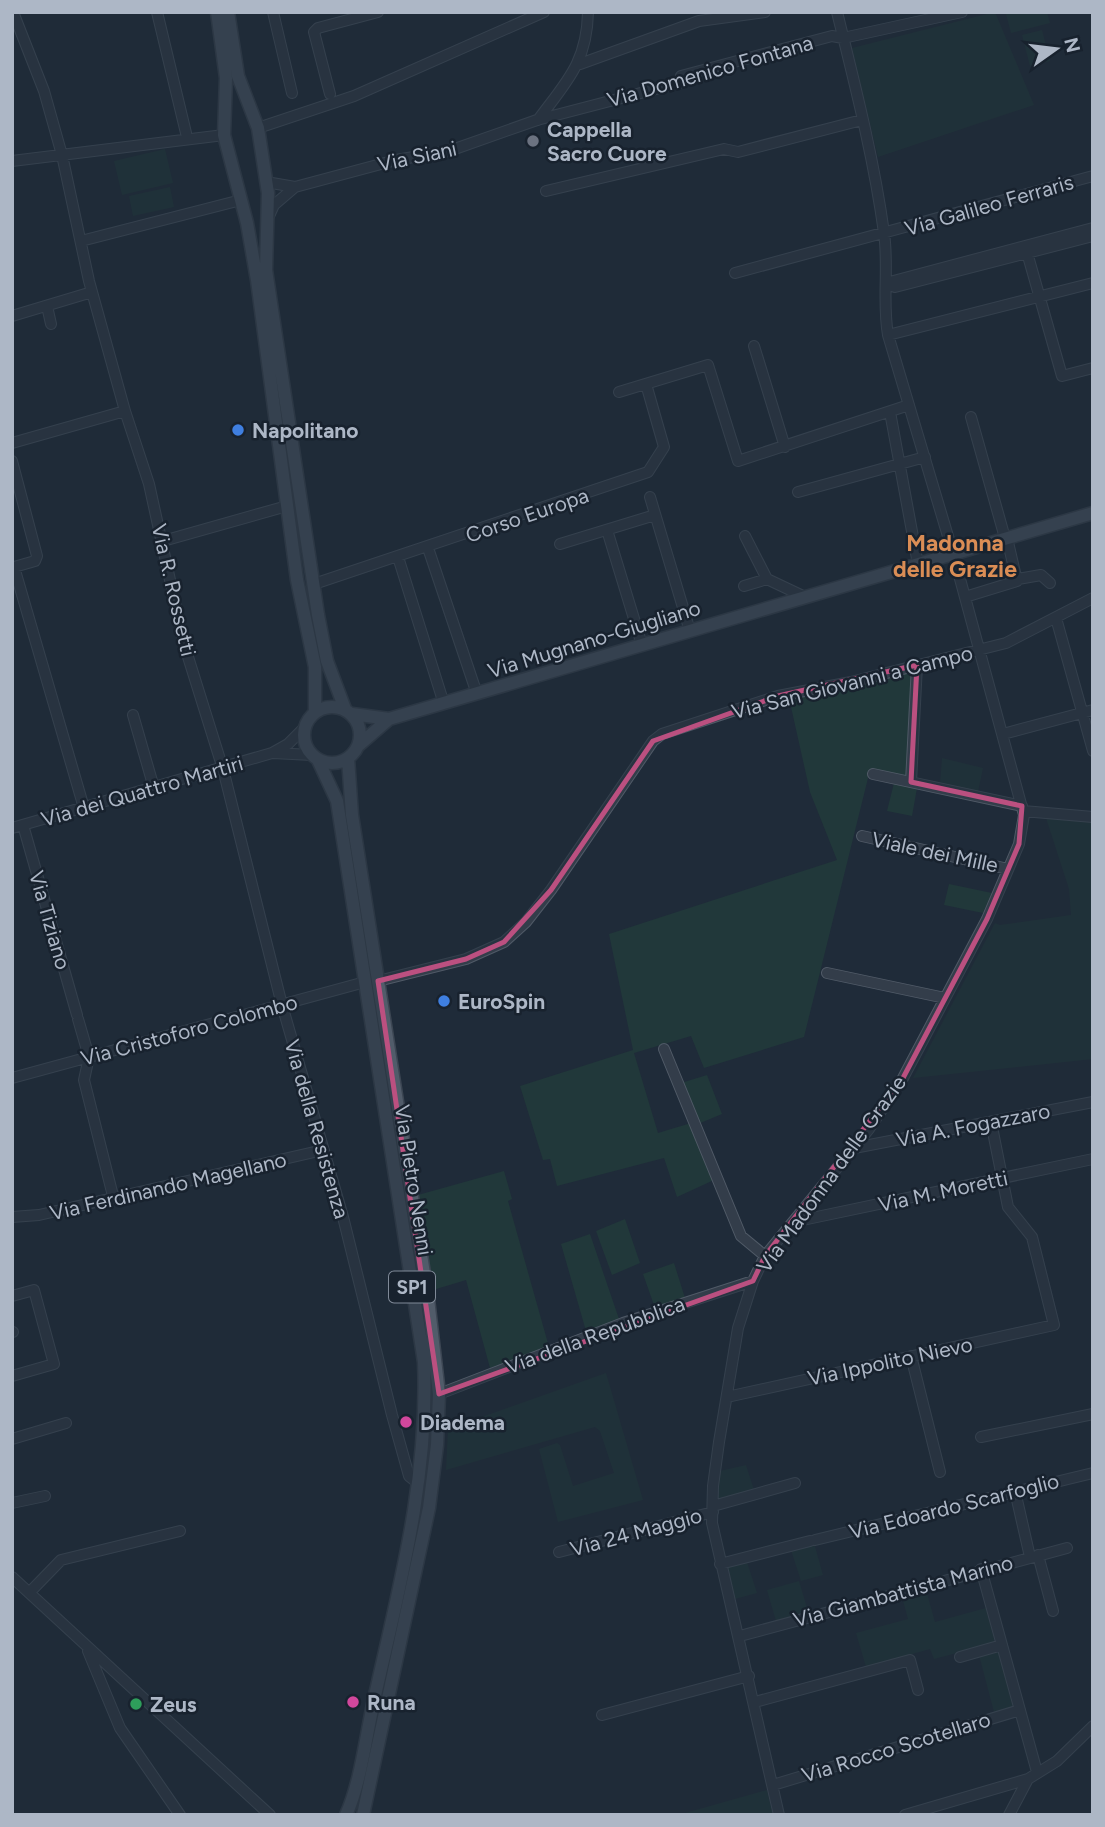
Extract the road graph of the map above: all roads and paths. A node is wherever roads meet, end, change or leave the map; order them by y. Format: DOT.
graph roads {
  1 [pos="13,12"];
  2 [pos="158,12"];
  3 [pos="217,12"];
  4 [pos="228,12"];
  5 [pos="273,12"];
  6 [pos="378,12"];
  7 [pos="544,12"];
  8 [pos="588,12"];
  9 [pos="765,12"];
  10 [pos="837,12"];
  11 [pos="962,12"];
  12 [pos="843,38"];
  13 [pos="580,64"];
  14 [pos="292,93"];
  15 [pos="330,94"];
  16 [pos="537,120"];
  17 [pos="862,120"];
  18 [pos="256,124"];
  19 [pos="225,129"];
  20 [pos="186,133"];
  21 [pos="62,155"];
  22 [pos="12,161"];
  23 [pos="1093,176"];
  24 [pos="266,182"];
  25 [pos="295,187"];
  26 [pos="546,191"];
  27 [pos="241,202"];
  28 [pos="267,203"];
  29 [pos="267,223"];
  30 [pos="1093,228"];
  31 [pos="884,234"];
  32 [pos="1093,236"];
  33 [pos="81,241"];
  34 [pos="1026,249"];
  35 [pos="735,273"];
  36 [pos="1093,283"];
  37 [pos="886,284"];
  38 [pos="92,292"];
  39 [pos="1040,299"];
  40 [pos="47,306"];
  41 [pos="12,316"];
  42 [pos="51,324"];
  43 [pos="888,335"];
  44 [pos="754,346"];
  45 [pos="1093,368"];
  46 [pos="646,384"];
  47 [pos="619,392"];
  48 [pos="909,405"];
  49 [pos="125,411"];
  50 [pos="890,412"];
  51 [pos="971,417"];
  52 [pos="12,443"];
  53 [pos="785,447"];
  54 [pos="925,457"];
  55 [pos="12,461"];
  56 [pos="900,464"];
  57 [pos="798,492"];
  58 [pos="650,497"];
  59 [pos="288,506"];
  60 [pos="1093,513"];
  61 [pos="655,516"];
  62 [pos="607,530"];
  63 [pos="745,536"];
  64 [pos="1006,538"];
  65 [pos="163,541"];
  66 [pos="560,544"];
  67 [pos="428,548"];
  68 [pos="953,553"];
  69 [pos="398,557"];
  70 [pos="918,564"];
  71 [pos="13,567"];
  72 [pos="767,579"];
  73 [pos="1018,579"];
  74 [pos="1050,583"];
  75 [pos="314,584"];
  76 [pos="744,586"];
  77 [pos="807,596"];
  78 [pos="965,597"];
  79 [pos="1093,597"];
  80 [pos="1056,618"];
  81 [pos="690,631"];
  82 [pos="642,645"];
  83 [pos="980,651"];
  84 [pos="917,665"];
  85 [pos="477,694"];
  86 [pos="444,704"];
  87 [pos="315,712"];
  88 [pos="349,712"];
  89 [pos="1087,712"];
  90 [pos="133,715"];
  91 [pos="389,719"];
  92 [pos="305,727"];
  93 [pos="1003,734"];
  94 [pos="359,745"];
  95 [pos="1093,751"];
  96 [pos="272,753"];
  97 [pos="315,757"];
  98 [pos="348,758"];
  99 [pos="223,769"];
  100 [pos="873,774"];
  101 [pos="911,782"];
  102 [pos="154,788"];
  103 [pos="84,808"];
  104 [pos="1023,809"];
  105 [pos="1093,817"];
  106 [pos="17,827"];
  107 [pos="862,836"];
  108 [pos="1008,869"];
  109 [pos="827,973"];
  110 [pos="371,982"];
  111 [pos="945,998"];
  112 [pos="282,1006"];
  113 [pos="664,1049"];
  114 [pos="89,1057"];
  115 [pos="12,1078"];
  116 [pos="1093,1101"];
  117 [pos="991,1122"];
  118 [pos="854,1148"];
  119 [pos="323,1150"];
  120 [pos="1093,1159"];
  121 [pos="1001,1179"];
  122 [pos="112,1192"];
  123 [pos="12,1217"];
  124 [pos="793,1222"];
  125 [pos="765,1256"];
  126 [pos="752,1280"];
  127 [pos="12,1296"];
  128 [pos="911,1356"];
  129 [pos="12,1376"];
  130 [pos="439,1394"];
  131 [pos="727,1397"];
  132 [pos="1093,1414"];
  133 [pos="66,1423"];
  134 [pos="981,1437"];
  135 [pos="12,1439"];
  136 [pos="940,1472"];
  137 [pos="1093,1473"];
  138 [pos="795,1483"];
  139 [pos="419,1484"];
  140 [pos="1015,1491"];
  141 [pos="45,1496"];
  142 [pos="12,1503"];
  143 [pos="713,1509"];
  144 [pos="180,1531"];
  145 [pos="1067,1548"];
  146 [pos="559,1552"];
  147 [pos="1034,1556"];
  148 [pos="720,1564"];
  149 [pos="981,1569"];
  150 [pos="12,1577"];
  151 [pos="29,1593"];
  152 [pos="1053,1611"];
  153 [pos="740,1636"];
  154 [pos="1002,1645"];
  155 [pos="87,1649"];
  156 [pos="960,1657"];
  157 [pos="749,1676"];
  158 [pos="918,1690"];
  159 [pos="755,1702"];
  160 [pos="1020,1710"];
  161 [pos="602,1715"];
  162 [pos="1093,1726"];
  163 [pos="1037,1772"];
  164 [pos="1028,1779"];
  165 [pos="773,1785"];
  166 [pos="180,1815"];
  167 [pos="270,1815"];
  168 [pos="346,1815"];
  169 [pos="363,1815"];
  170 [pos="779,1815"];
  171 [pos="905,1815"];
  172 [pos="1009,1815"];
  1 -- 21 [label="street, Via R. Rossetti"];
  2 -- 20 [label="street"];
  3 -- 19 [label="main road"];
  4 -- 18 [label="main road"];
  5 -- 14 [label="street"];
  6 -- 15 [label="street"];
  7 -- 18 [label="street"];
  8 -- 13 [label="street"];
  9 -- 13 [label="street"];
  10 -- 12 [label="street"];
  11 -- 12 [label="street, Via Domenico Fontana"];
  12 -- 16 [label="street, Via Domenico Fontana"];
  12 -- 17 [label="street"];
  13 -- 16 [label="street"];
  16 -- 25 [label="street, Via Siani"];
  17 -- 26 [label="street"];
  17 -- 31 [label="street"];
  18 -- 19 [label="main road"];
  18 -- 24 [label="main road"];
  19 -- 21 [label="street"];
  19 -- 27 [label="main road"];
  21 -- 22 [label="street"];
  21 -- 33 [label="street, Via R. Rossetti"];
  23 -- 31 [label="street, Via Galileo Ferraris"];
  24 -- 25 [label="street"];
  24 -- 28 [label="main road"];
  25 -- 29 [label="street"];
  27 -- 28 [label="main road"];
  27 -- 33 [label="street"];
  27 -- 59 [label="main road"];
  28 -- 29 [label="main road"];
  29 -- 75 [label="main road"];
  30 -- 34 [label="street"];
  31 -- 35 [label="street, Via Galileo Ferraris"];
  31 -- 37 [label="street"];
  32 -- 34 [label="street"];
  33 -- 38 [label="street, Via R. Rossetti"];
  34 -- 37 [label="street"];
  34 -- 39 [label="street"];
  36 -- 39 [label="street"];
  37 -- 43 [label="street"];
  38 -- 40 [label="street"];
  38 -- 49 [label="street, Via R. Rossetti"];
  39 -- 43 [label="street"];
  39 -- 45 [label="street"];
  40 -- 41 [label="street"];
  40 -- 42 [label="street"];
  43 -- 48 [label="street"];
  44 -- 53 [label="street"];
  46 -- 47 [label="street"];
  46 -- 53 [label="street"];
  46 -- 67 [label="street, Corso Europa"];
  48 -- 50 [label="street"];
  48 -- 54 [label="street"];
  49 -- 52 [label="street"];
  49 -- 65 [label="street, Via R. Rossetti"];
  50 -- 53 [label="street"];
  50 -- 56 [label="street"];
  51 -- 64 [label="street"];
  54 -- 56 [label="street"];
  54 -- 68 [label="street"];
  55 -- 71 [label="street"];
  56 -- 57 [label="street"];
  56 -- 70 [label="street"];
  58 -- 61 [label="street"];
  59 -- 65 [label="street"];
  59 -- 87 [label="main road"];
  60 -- 64 [label="main road, Via Mugnano-Giugliano"];
  61 -- 62 [label="street"];
  61 -- 81 [label="street"];
  62 -- 66 [label="street"];
  62 -- 82 [label="street"];
  63 -- 72 [label="street"];
  64 -- 68 [label="main road, Via Mugnano-Giugliano"];
  64 -- 73 [label="street"];
  65 -- 99 [label="street, Via R. Rossetti"];
  67 -- 69 [label="street, Corso Europa"];
  67 -- 85 [label="street"];
  68 -- 70 [label="main road, Via Mugnano-Giugliano"];
  68 -- 78 [label="street, Via Madonna delle Grazie"];
  69 -- 75 [label="street, Corso Europa"];
  69 -- 86 [label="street"];
  70 -- 77 [label="main road, Via Mugnano-Giugliano"];
  71 -- 103 [label="street"];
  72 -- 76 [label="street"];
  72 -- 77 [label="street"];
  73 -- 74 [label="street"];
  73 -- 78 [label="street"];
  75 -- 88 [label="main road"];
  77 -- 81 [label="main road, Via Mugnano-Giugliano"];
  78 -- 83 [label="street, Via Madonna delle Grazie"];
  79 -- 80 [label="street, Via San Giovanni a Campo"];
  80 -- 83 [label="street, Via San Giovanni a Campo"];
  80 -- 89 [label="street"];
  81 -- 82 [label="main road, Via Mugnano-Giugliano"];
  82 -- 85 [label="main road, Via Mugnano-Giugliano"];
  83 -- 84 [label="street, Via San Giovanni a Campo"];
  83 -- 93 [label="street, Via Madonna delle Grazie"];
  84 -- 101 [label="street"];
  84 -- 110 [label="street, Via San Giovanni a Campo"];
  85 -- 86 [label="main road, Via Mugnano-Giugliano"];
  86 -- 91 [label="main road, Via Mugnano-Giugliano"];
  87 -- 88 [label="main road"];
  87 -- 92 [label="main road"];
  88 -- 91 [label="main road, Via Mugnano-Giugliano"];
  88 -- 94 [label="main road"];
  89 -- 93 [label="street"];
  89 -- 95 [label="street"];
  90 -- 102 [label="street"];
  91 -- 94 [label="main road, Via Mugnano-Giugliano"];
  92 -- 96 [label="street, Via dei Quattro Martiri"];
  92 -- 97 [label="main road"];
  93 -- 104 [label="street, Via Madonna delle Grazie"];
  94 -- 98 [label="main road"];
  96 -- 97 [label="street, Via dei Quattro Martiri"];
  96 -- 99 [label="street, Via dei Quattro Martiri"];
  97 -- 98 [label="main road"];
  97 -- 110 [label="main road, Via Pietro Nenni / SP1"];
  98 -- 110 [label="main road, Via Pietro Nenni / SP1"];
  99 -- 102 [label="street, Via dei Quattro Martiri"];
  99 -- 112 [label="street, Via della Resistenza"];
  100 -- 101 [label="street"];
  101 -- 104 [label="street"];
  102 -- 103 [label="street, Via dei Quattro Martiri"];
  103 -- 106 [label="street, Via dei Quattro Martiri"];
  104 -- 105 [label="street"];
  104 -- 108 [label="street, Via Madonna delle Grazie"];
  106 -- 114 [label="street, Via Tiziano"];
  107 -- 108 [label="street, Viale dei Mille"];
  108 -- 111 [label="street, Via Madonna delle Grazie"];
  109 -- 111 [label="street"];
  110 -- 112 [label="street, Via Cristoforo Colombo"];
  110 -- 130 [label="main road, Via Pietro Nenni / SP1"];
  110 -- 139 [label="main road, Via Pietro Nenni / SP1"];
  111 -- 118 [label="street, Via Madonna delle Grazie"];
  112 -- 114 [label="street, Via Cristoforo Colombo"];
  112 -- 119 [label="street, Via della Resistenza"];
  113 -- 125 [label="street"];
  114 -- 115 [label="street, Via Cristoforo Colombo"];
  114 -- 122 [label="street, Via Tiziano"];
  116 -- 117 [label="street, Via A. Fogazzaro"];
  117 -- 118 [label="street, Via A. Fogazzaro"];
  117 -- 121 [label="street"];
  118 -- 124 [label="street, Via Madonna delle Grazie"];
  119 -- 123 [label="street, Via Ferdinando Magellano"];
  119 -- 139 [label="street, Via della Resistenza"];
  120 -- 121 [label="street, Via M. Moretti"];
  121 -- 124 [label="street, Via M. Moretti"];
  121 -- 128 [label="street, Via Ippolito Nievo"];
  124 -- 125 [label="street, Via Madonna delle Grazie"];
  125 -- 126 [label="street, Via Madonna delle Grazie"];
  126 -- 130 [label="street, Via della Repubblica"];
  126 -- 131 [label="street, Via Madonna delle Grazie"];
  127 -- 129 [label="street"];
  128 -- 131 [label="street, Via Ippolito Nievo"];
  128 -- 136 [label="street"];
  130 -- 169 [label="main road, Via Pietro Nenni / SP1"];
  131 -- 143 [label="street, Via Madonna delle Grazie"];
  132 -- 134 [label="street"];
  133 -- 135 [label="street"];
  137 -- 140 [label="street, Via Edoardo Scarfoglio"];
  138 -- 143 [label="street, Via 24 Maggio"];
  139 -- 168 [label="main road, Via Pietro Nenni / SP1"];
  140 -- 147 [label="street"];
  140 -- 148 [label="street, Via Edoardo Scarfoglio"];
  141 -- 142 [label="street"];
  143 -- 146 [label="street, Via 24 Maggio"];
  143 -- 148 [label="street, Via Madonna delle Grazie"];
  144 -- 151 [label="street"];
  145 -- 147 [label="street, Via Giambattista Marino"];
  147 -- 149 [label="street, Via Giambattista Marino"];
  147 -- 152 [label="street"];
  148 -- 153 [label="street, Via Madonna delle Grazie"];
  149 -- 153 [label="street, Via Giambattista Marino"];
  149 -- 154 [label="street"];
  150 -- 151 [label="street"];
  151 -- 155 [label="street"];
  153 -- 157 [label="street, Via Madonna delle Grazie"];
  154 -- 156 [label="street"];
  154 -- 160 [label="street"];
  155 -- 166 [label="street"];
  155 -- 167 [label="street"];
  157 -- 159 [label="street, Via Madonna delle Grazie"];
  157 -- 161 [label="street"];
  158 -- 159 [label="street"];
  159 -- 165 [label="street, Via Madonna delle Grazie"];
  160 -- 163 [label="street"];
  160 -- 165 [label="street, Via Rocco Scotellaro"];
  162 -- 163 [label="street"];
  163 -- 164 [label="street"];
  164 -- 171 [label="street"];
  164 -- 172 [label="street"];
  165 -- 170 [label="street, Via Madonna delle Grazie"];
}
